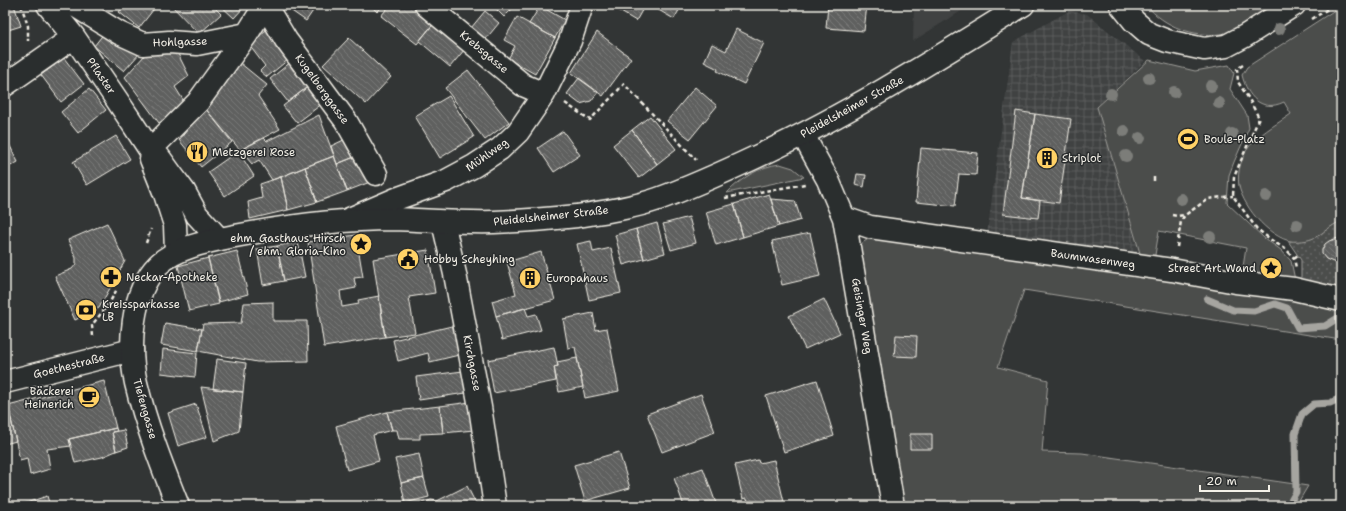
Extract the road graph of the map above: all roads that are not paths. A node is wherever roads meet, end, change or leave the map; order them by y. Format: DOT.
graph roads {
  1 [pos="48,5"];
  2 [pos="74,5"];
  3 [pos="265,5"];
  4 [pos="426,5"];
  5 [pos="582,5"];
  6 [pos="1023,5"];
  7 [pos="1120,5"];
  8 [pos="1294,5"];
  9 [pos="247,34"];
  10 [pos="74,37"];
  11 [pos="5,85"];
  12 [pos="544,94"];
  13 [pos="803,136"];
  14 [pos="150,150"];
  15 [pos="376,174"];
  16 [pos="844,218"];
  17 [pos="345,221"];
  18 [pos="443,222"];
  19 [pos="219,239"];
  20 [pos="176,252"];
  21 [pos="1341,300"];
  22 [pos="132,350"];
  23 [pos="5,382"];
  24 [pos="178,506"];
  25 [pos="495,506"];
  26 [pos="893,506"];
  1 -- 10 [label="street, Pflaster"];
  2 -- 9 [label="street, Hohlgasse"];
  3 -- 9 [label="street"];
  3 -- 15 [label="street, Kugelberggasse"];
  4 -- 12 [label="street, Krebsgasse"];
  5 -- 12 [label="street, Mühlweg"];
  6 -- 13 [label="street, Pleidelsheimer Straße"];
  7 -- 8 [label="street"];
  9 -- 14 [label="street"];
  10 -- 11 [label="street"];
  10 -- 14 [label="street, Pflaster"];
  12 -- 17 [label="street, Mühlweg"];
  13 -- 16 [label="street, Geisinger Weg"];
  13 -- 18 [label="street, Pleidelsheimer Straße"];
  14 -- 19 [label="street, Pflaster"];
  14 -- 20 [label="street, Pflaster"];
  16 -- 21 [label="street, Baumwasenweg"];
  16 -- 26 [label="street, Geisinger Weg"];
  17 -- 18 [label="street, Pleidelsheimer Straße"];
  17 -- 19 [label="street, Pleidelsheimer Straße"];
  18 -- 25 [label="street, Kirchgasse"];
  19 -- 20 [label="street, Pleidelsheimer Straße"];
  20 -- 22 [label="street, Tiefengasse"];
  22 -- 23 [label="street, Goethestraße"];
  22 -- 24 [label="street, Tiefengasse"];
}
